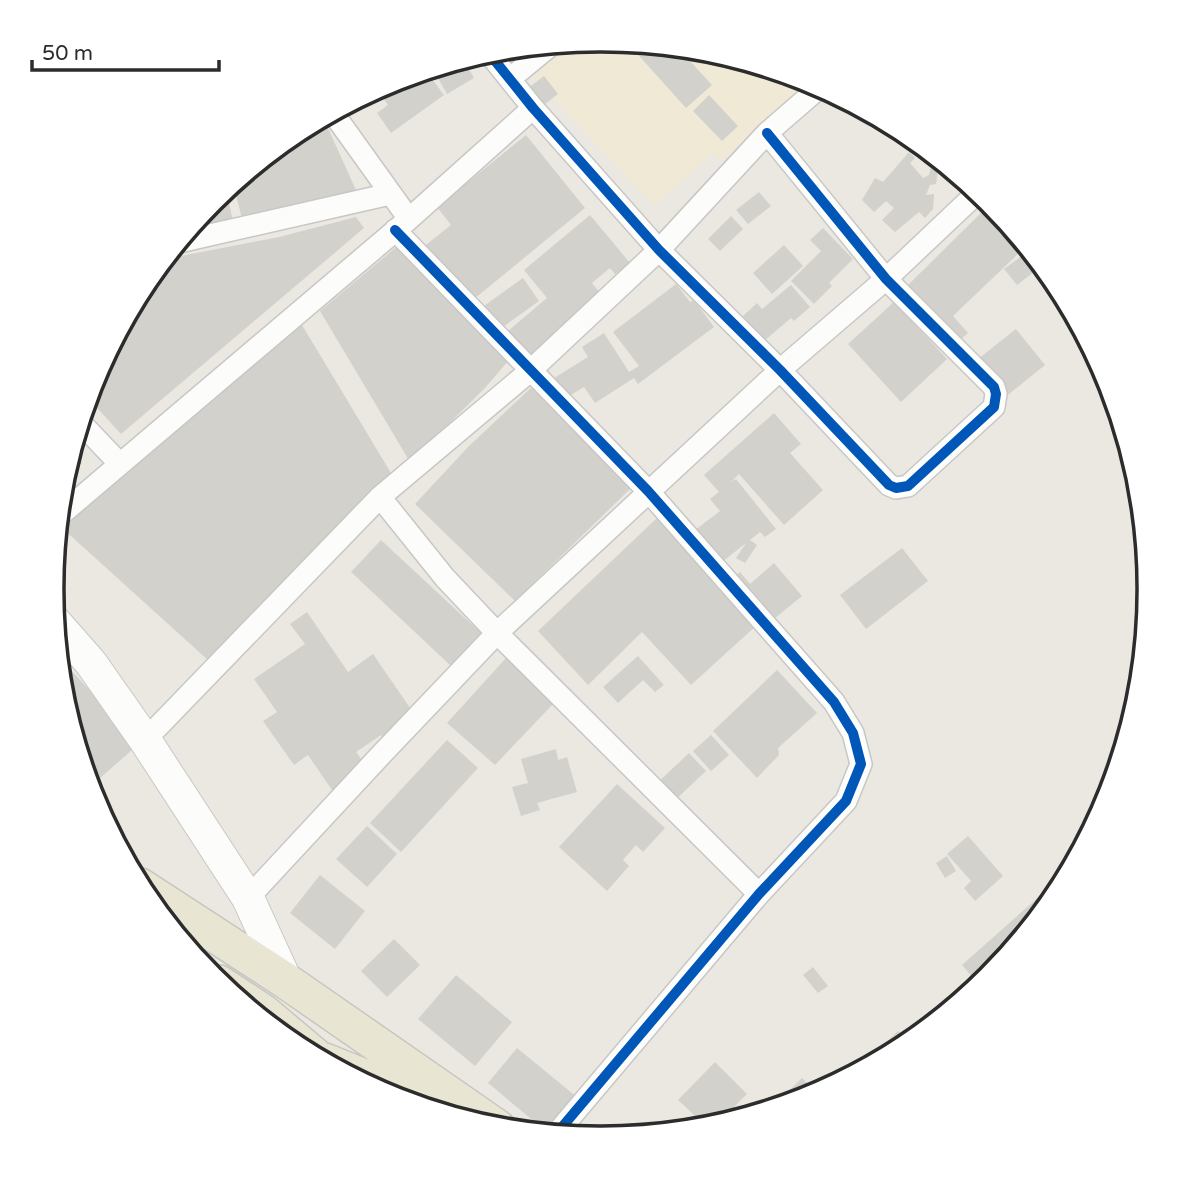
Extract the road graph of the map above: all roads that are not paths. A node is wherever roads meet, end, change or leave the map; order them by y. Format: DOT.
graph roads {
  1 [pos="537,56"];
  2 [pos="497,63"];
  3 [pos="511,78"];
  4 [pos="811,95"];
  5 [pos="533,108"];
  6 [pos="338,121"];
  7 [pos="767,133"];
  8 [pos="390,194"];
  9 [pos="969,200"];
  10 [pos="402,225"];
  11 [pos="194,239"];
  12 [pos="659,250"];
  13 [pos="886,279"];
  14 [pos="780,370"];
  15 [pos="530,371"];
  16 [pos="88,430"];
  17 [pos="119,463"];
  18 [pos="648,491"];
  19 [pos="380,497"];
  20 [pos="71,505"];
  21 [pos="497,633"];
  22 [pos="66,635"];
  23 [pos="145,740"];
  24 [pos="759,894"];
  25 [pos="248,898"];
  26 [pos="165,902"];
  27 [pos="286,981"];
  28 [pos="438,1086"];
  29 [pos="453,1104"];
  30 [pos="471,1109"];
  31 [pos="565,1124"];
  1 -- 3 [label="street"];
  2 -- 3 [label="street"];
  3 -- 5 [label="street"];
  4 -- 7 [label="street"];
  5 -- 10 [label="street"];
  5 -- 12 [label="street"];
  6 -- 8 [label="street"];
  7 -- 12 [label="street"];
  7 -- 13 [label="street"];
  8 -- 10 [label="street"];
  8 -- 11 [label="street"];
  9 -- 13 [label="street"];
  10 -- 15 [label="street"];
  10 -- 17 [label="street"];
  12 -- 14 [label="street"];
  12 -- 15 [label="street"];
  13 -- 14 [label="street"];
  13 -- 14 [label="street"];
  14 -- 18 [label="street"];
  15 -- 18 [label="street"];
  15 -- 19 [label="street"];
  16 -- 17 [label="street"];
  17 -- 20 [label="street"];
  18 -- 21 [label="street"];
  18 -- 24 [label="street"];
  19 -- 21 [label="street"];
  19 -- 23 [label="street"];
  21 -- 24 [label="street"];
  21 -- 25 [label="street"];
  22 -- 23 [label="street"];
  23 -- 25 [label="street"];
  24 -- 31 [label="street"];
  25 -- 27 [label="street"];
  26 -- 27 [label="main road"];
  27 -- 28 [label="main road"];
  28 -- 29 [label="main road"];
  28 -- 30 [label="main road"];
}
